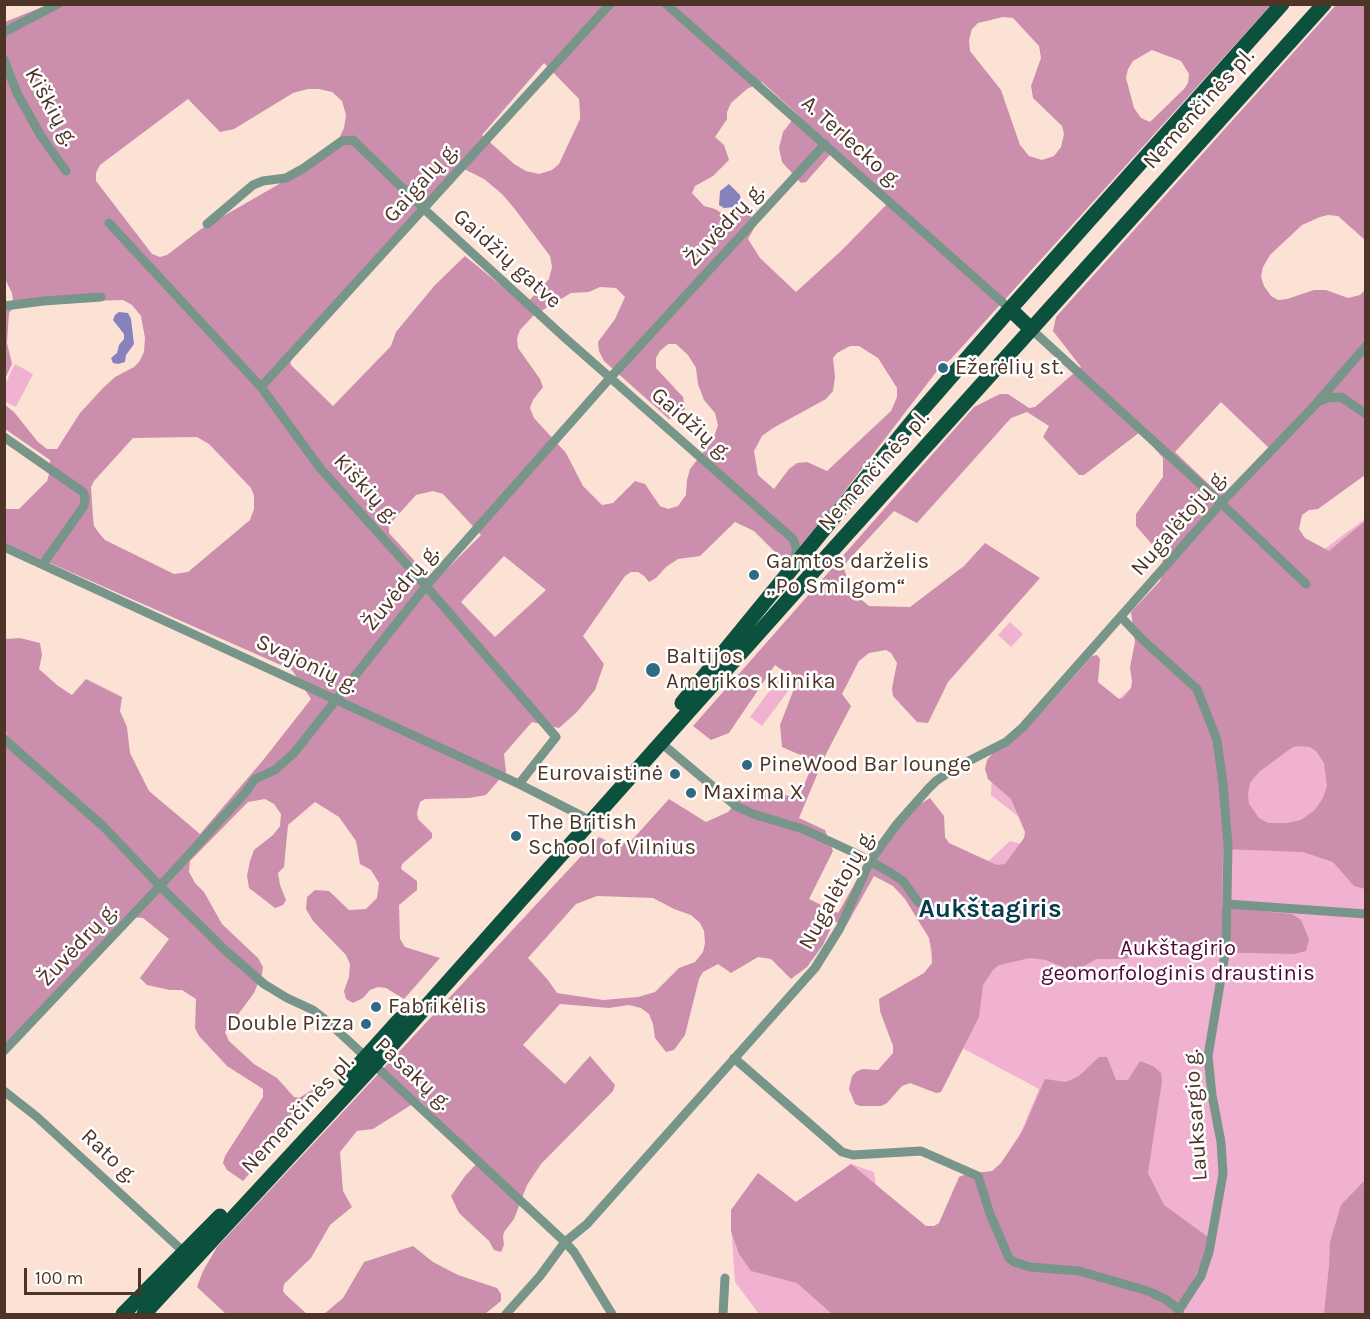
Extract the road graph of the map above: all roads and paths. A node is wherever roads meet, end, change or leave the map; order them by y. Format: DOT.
graph roads {
  1 [pos="58,4"];
  2 [pos="610,4"];
  3 [pos="666,4"];
  4 [pos="1281,4"];
  5 [pos="1324,4"];
  6 [pos="4,32"];
  7 [pos="4,60"];
  8 [pos="825,144"];
  9 [pos="66,171"];
  10 [pos="424,209"];
  11 [pos="109,223"];
  12 [pos="207,224"];
  13 [pos="101,297"];
  14 [pos="4,306"];
  15 [pos="1010,309"];
  16 [pos="1031,329"];
  17 [pos="564,337"];
  18 [pos="1365,346"];
  19 [pos="610,378"];
  20 [pos="261,387"];
  21 [pos="1315,405"];
  22 [pos="1365,414"];
  23 [pos="4,437"];
  24 [pos="1221,503"];
  25 [pos="818,538"];
  26 [pos="793,539"];
  27 [pos="4,547"];
  28 [pos="43,564"];
  29 [pos="796,564"];
  30 [pos="1306,584"];
  31 [pos="426,586"];
  32 [pos="1122,617"];
  33 [pos="338,699"];
  34 [pos="5,740"];
  35 [pos="660,742"];
  36 [pos="519,784"];
  37 [pos="586,819"];
  38 [pos="870,861"];
  39 [pos="160,886"];
  40 [pos="918,902"];
  41 [pos="1227,904"];
  42 [pos="1365,914"];
  43 [pos="4,1051"];
  44 [pos="734,1058"];
  45 [pos="370,1061"];
  46 [pos="4,1091"];
  47 [pos="565,1242"];
  48 [pos="185,1252"];
  49 [pos="724,1278"];
  50 [pos="1179,1312"];
  51 [pos="123,1314"];
  52 [pos="144,1314"];
  53 [pos="506,1314"];
  54 [pos="612,1314"];
  55 [pos="723,1314"];
  1 -- 6 [label="street"];
  2 -- 10 [label="street, Gaigalų g."];
  3 -- 8 [label="street, A. Terlecko g."];
  4 -- 15 [label="main road, Nemenčinės pl."];
  5 -- 16 [label="main road, Nemenčinės pl."];
  7 -- 9 [label="street, Kiškių g."];
  8 -- 15 [label="street, A. Terlecko g."];
  8 -- 19 [label="street, Žuvėdrų g."];
  10 -- 12 [label="street, Gaidžių gatve"];
  10 -- 17 [label="street, Gaidžių gatve"];
  10 -- 20 [label="street, Gaigalų g."];
  11 -- 20 [label="street, Kiškių g."];
  13 -- 14 [label="street"];
  15 -- 16 [label="main road"];
  15 -- 25 [label="main road, Nemenčinės pl."];
  16 -- 24 [label="street"];
  16 -- 35 [label="main road, Nemenčinės pl."];
  17 -- 19 [label="street, Gaidžių g."];
  18 -- 21 [label="street, Nugalėtojų g."];
  19 -- 26 [label="street, Gaidžių g."];
  19 -- 31 [label="street, Žuvėdrų g."];
  20 -- 31 [label="street, Kiškių g."];
  21 -- 22 [label="street"];
  21 -- 24 [label="street, Nugalėtojų g."];
  23 -- 28 [label="street"];
  24 -- 30 [label="street"];
  24 -- 32 [label="street, Nugalėtojų g."];
  25 -- 26 [label="street"];
  25 -- 29 [label="main road, Nemenčinės pl."];
  26 -- 29 [label="street"];
  27 -- 28 [label="street, Svajonių g."];
  28 -- 33 [label="street, Svajonių g."];
  29 -- 37 [label="main road, Nemenčinės pl."];
  31 -- 33 [label="street, Žuvėdrų g."];
  31 -- 36 [label="street, Kiškių g."];
  32 -- 38 [label="street, Nugalėtojų g."];
  32 -- 41 [label="street, Lauksargio g."];
  33 -- 36 [label="street, Svajonių g."];
  33 -- 39 [label="street, Žuvėdrų g."];
  34 -- 39 [label="street, Pasakų g."];
  35 -- 37 [label="main road, Nemenčinės pl."];
  35 -- 38 [label="street"];
  36 -- 37 [label="street, Svajonių g."];
  37 -- 45 [label="main road, Nemenčinės pl."];
  38 -- 40 [label="street"];
  38 -- 44 [label="street, Nugalėtojų g."];
  39 -- 43 [label="street, Žuvėdrų g."];
  39 -- 45 [label="street, Pasakų g."];
  41 -- 42 [label="street"];
  41 -- 50 [label="street, Lauksargio g."];
  44 -- 47 [label="street, Nugalėtojų g."];
  44 -- 50 [label="street"];
  45 -- 47 [label="street, Pasakų g."];
  45 -- 48 [label="main road, Nemenčinės pl."];
  45 -- 52 [label="main road, Nemenčinės pl."];
  46 -- 48 [label="street, Rato g."];
  47 -- 53 [label="street, Nugalėtojų g."];
  47 -- 54 [label="street, Pasakų g."];
  48 -- 51 [label="main road, Nemenčinės pl."];
  49 -- 55 [label="street"];
}
